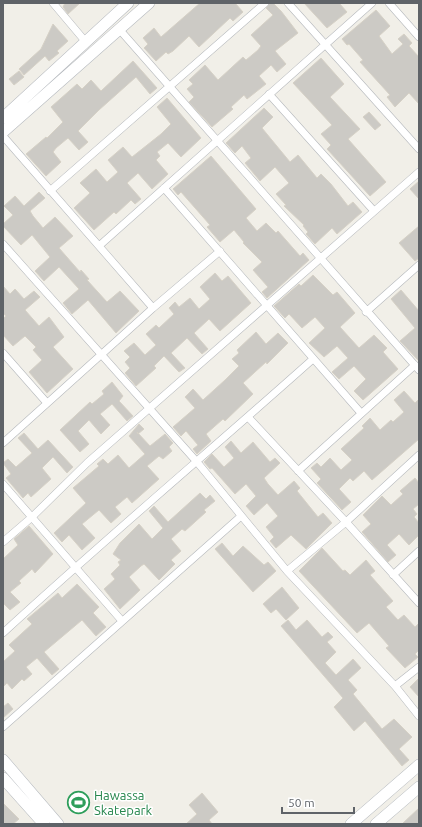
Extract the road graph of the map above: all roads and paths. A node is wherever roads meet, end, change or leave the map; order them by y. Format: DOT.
graph roads {
  1 [pos="53,3"];
  2 [pos="128,3"];
  3 [pos="149,3"];
  4 [pos="265,3"];
  5 [pos="288,3"];
  6 [pos="372,3"];
  7 [pos="389,3"];
  8 [pos="119,30"];
  9 [pos="419,37"];
  10 [pos="85,41"];
  11 [pos="326,44"];
  12 [pos="169,88"];
  13 [pos="269,94"];
  14 [pos="3,118"];
  15 [pos="3,132"];
  16 [pos="3,136"];
  17 [pos="217,141"];
  18 [pos="419,149"];
  19 [pos="419,172"];
  20 [pos="164,188"];
  21 [pos="50,191"];
  22 [pos="374,211"];
  23 [pos="3,244"];
  24 [pos="99,246"];
  25 [pos="220,251"];
  26 [pos="321,258"];
  27 [pos="419,265"];
  28 [pos="266,306"];
  29 [pos="153,308"];
  30 [pos="366,312"];
  31 [pos="3,353"];
  32 [pos="102,354"];
  33 [pos="313,359"];
  34 [pos="417,367"];
  35 [pos="48,403"];
  36 [pos="150,409"];
  37 [pos="361,413"];
  38 [pos="248,417"];
  39 [pos="3,443"];
  40 [pos="419,455"];
  41 [pos="197,462"];
  42 [pos="298,471"];
  43 [pos="3,484"];
  44 [pos="32,517"];
  45 [pos="240,517"];
  46 [pos="346,522"];
  47 [pos="3,542"];
  48 [pos="419,551"];
  49 [pos="75,567"];
  50 [pos="287,571"];
  51 [pos="393,575"];
  52 [pos="419,603"];
  53 [pos="122,621"];
  54 [pos="3,633"];
  55 [pos="419,667"];
  56 [pos="395,686"];
  57 [pos="419,716"];
  58 [pos="3,727"];
  59 [pos="3,760"];
  60 [pos="419,765"];
  61 [pos="3,778"];
  62 [pos="419,787"];
  63 [pos="44,824"];
  64 [pos="58,824"];
  65 [pos="351,824"];
  66 [pos="376,824"];
  1 -- 10 [label="street"];
  2 -- 10 [label="street"];
  3 -- 8 [label="street"];
  4 -- 12 [label="street"];
  5 -- 11 [label="street"];
  6 -- 11 [label="street"];
  7 -- 9 [label="street"];
  8 -- 12 [label="street"];
  8 -- 15 [label="street"];
  10 -- 14 [label="street"];
  11 -- 13 [label="street"];
  11 -- 18 [label="street"];
  12 -- 17 [label="street"];
  12 -- 21 [label="street"];
  13 -- 17 [label="street"];
  13 -- 22 [label="street"];
  16 -- 21 [label="street"];
  17 -- 20 [label="street"];
  17 -- 26 [label="street"];
  19 -- 22 [label="street"];
  20 -- 24 [label="street"];
  20 -- 25 [label="street"];
  21 -- 24 [label="street"];
  22 -- 26 [label="street"];
  23 -- 32 [label="street"];
  24 -- 29 [label="street"];
  25 -- 28 [label="street"];
  25 -- 29 [label="street"];
  26 -- 28 [label="street"];
  26 -- 30 [label="street"];
  27 -- 30 [label="street"];
  28 -- 33 [label="street"];
  28 -- 36 [label="street"];
  29 -- 32 [label="street"];
  30 -- 34 [label="street"];
  31 -- 35 [label="street"];
  32 -- 35 [label="street"];
  32 -- 36 [label="street"];
  33 -- 37 [label="street"];
  33 -- 38 [label="street"];
  34 -- 37 [label="street"];
  35 -- 39 [label="street"];
  36 -- 41 [label="street"];
  36 -- 44 [label="street"];
  37 -- 42 [label="street"];
  38 -- 41 [label="street"];
  38 -- 42 [label="street"];
  40 -- 46 [label="street"];
  41 -- 45 [label="street"];
  41 -- 49 [label="street"];
  42 -- 46 [label="street"];
  43 -- 44 [label="street"];
  44 -- 47 [label="street"];
  44 -- 49 [label="street"];
  45 -- 50 [label="street"];
  45 -- 53 [label="street"];
  46 -- 50 [label="street"];
  46 -- 51 [label="street"];
  48 -- 51 [label="street"];
  49 -- 53 [label="street"];
  49 -- 54 [label="street"];
  50 -- 56 [label="street"];
  51 -- 52 [label="street"];
  53 -- 58 [label="street"];
  55 -- 56 [label="street"];
  56 -- 57 [label="street"];
  59 -- 64 [label="street"];
  60 -- 65 [label="street"];
  61 -- 63 [label="street"];
  62 -- 66 [label="street"];
}
